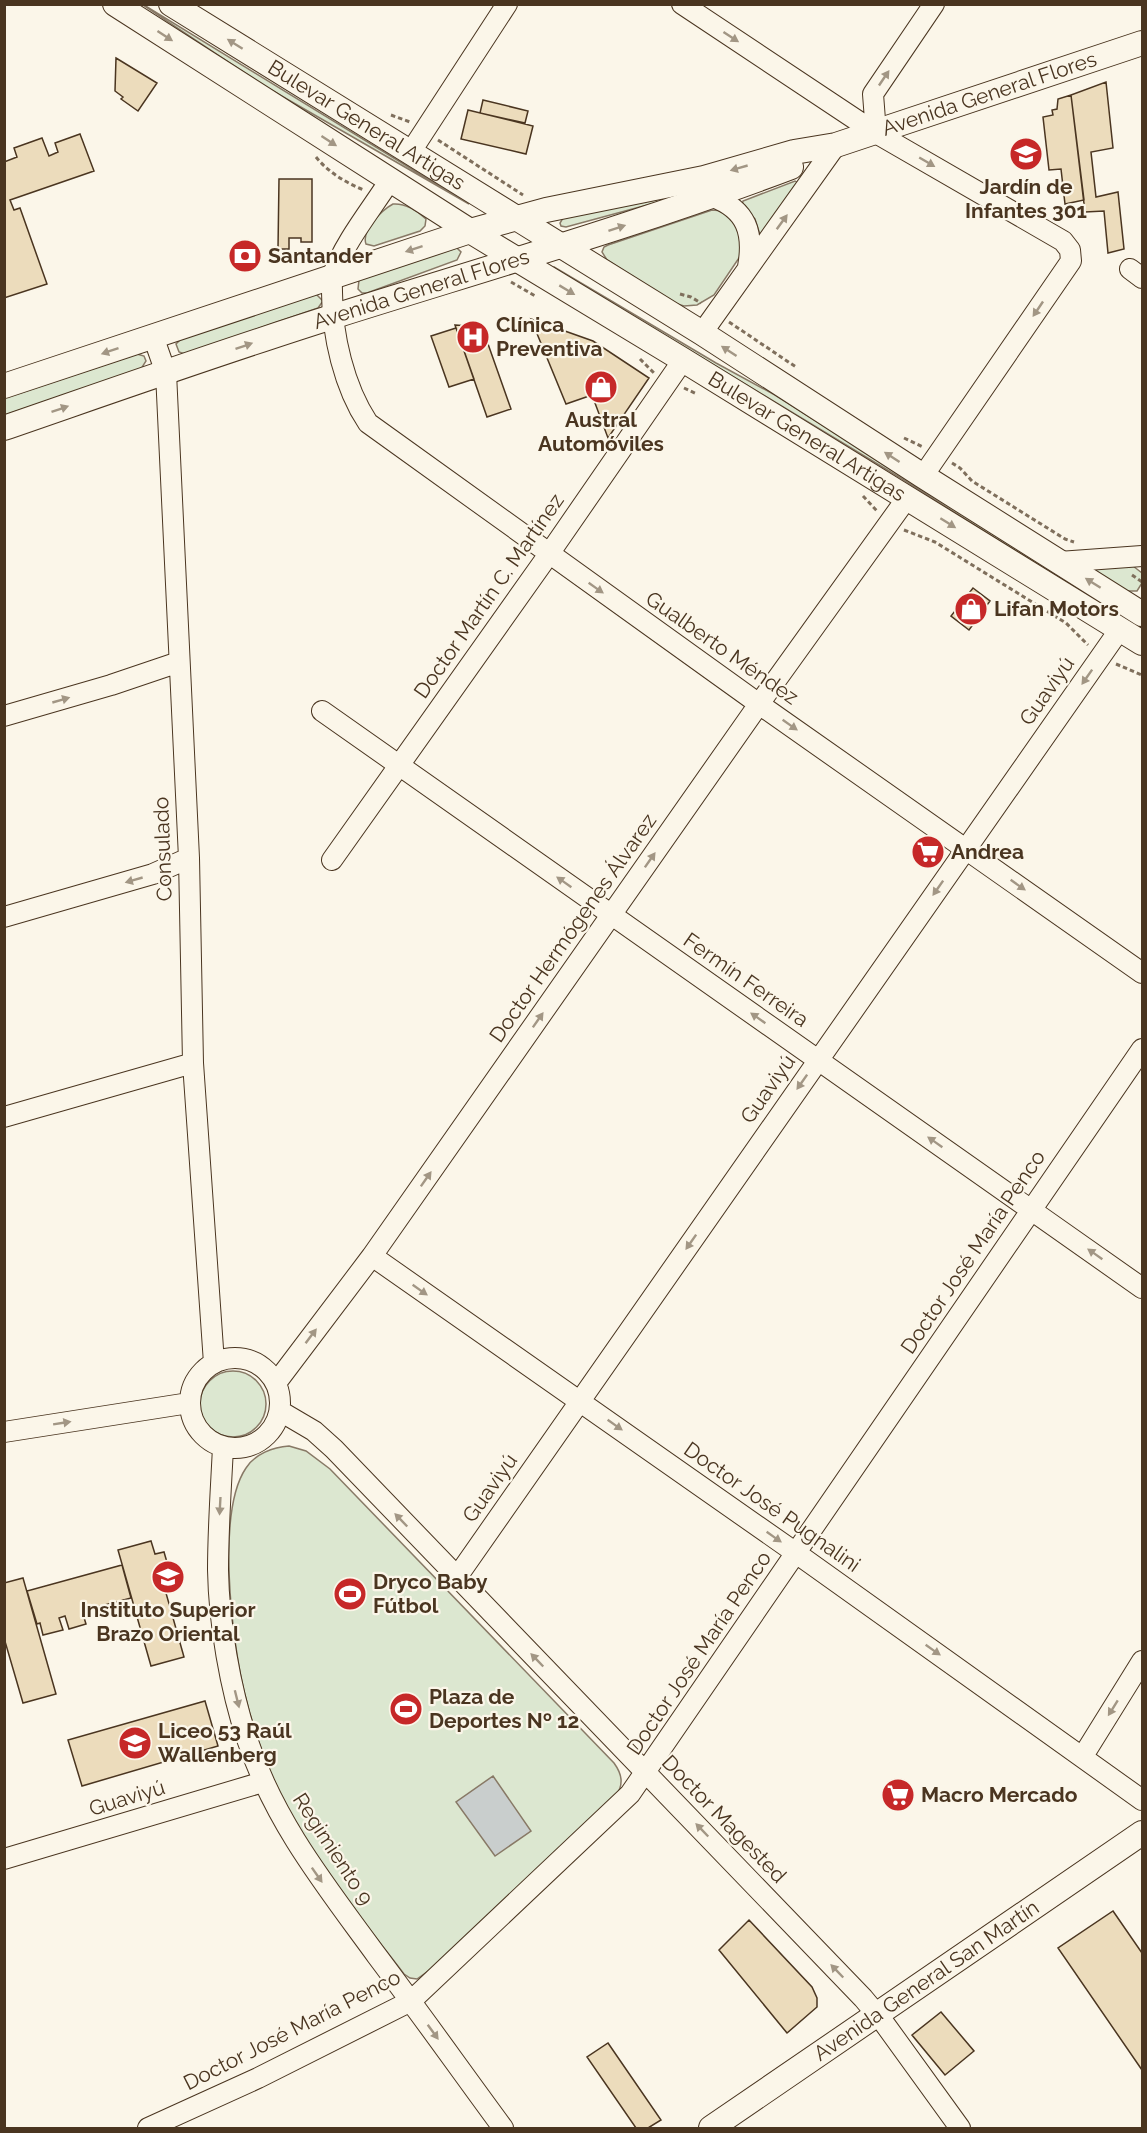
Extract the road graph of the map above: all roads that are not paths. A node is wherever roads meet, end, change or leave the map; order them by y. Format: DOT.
graph roads {
  1 [pos="115,4"];
  2 [pos="507,4"];
  3 [pos="682,4"];
  4 [pos="934,4"];
  5 [pos="172,5"];
  6 [pos="1143,43"];
  7 [pos="876,133"];
  8 [pos="836,146"];
  9 [pos="410,153"];
  10 [pos="362,163"];
  11 [pos="390,180"];
  12 [pos="713,197"];
  13 [pos="506,221"];
  14 [pos="470,231"];
  15 [pos="551,249"];
  16 [pos="517,259"];
  17 [pos="747,270"];
  18 [pos="332,276"];
  19 [pos="332,317"];
  20 [pos="702,333"];
  21 [pos="153,336"];
  22 [pos="683,360"];
  23 [pos="166,373"];
  24 [pos="4,386"];
  25 [pos="4,428"];
  26 [pos="923,476"];
  27 [pos="907,498"];
  28 [pos="549,554"];
  29 [pos="1143,556"];
  30 [pos="1059,562"];
  31 [pos="1140,607"];
  32 [pos="1120,629"];
  33 [pos="1143,643"];
  34 [pos="179,663"];
  35 [pos="759,704"];
  36 [pos="322,711"];
  37 [pos="4,716"];
  38 [pos="398,765"];
  39 [pos="966,849"];
  40 [pos="189,858"];
  41 [pos="332,860"];
  42 [pos="612,915"];
  43 [pos="4,917"];
  44 [pos="1143,973"];
  45 [pos="1143,1049"];
  46 [pos="818,1060"];
  47 [pos="193,1064"];
  48 [pos="4,1117"];
  49 [pos="1031,1209"];
  50 [pos="372,1256"];
  51 [pos="1143,1288"];
  52 [pos="214,1363"];
  53 [pos="276,1383"];
  54 [pos="580,1401"];
  55 [pos="189,1403"];
  56 [pos="280,1411"];
  57 [pos="4,1431"];
  58 [pos="223,1447"];
  59 [pos="796,1553"];
  60 [pos="457,1577"];
  61 [pos="1143,1661"];
  62 [pos="1083,1756"];
  63 [pos="647,1773"];
  64 [pos="263,1782"];
  65 [pos="1143,1800"];
  66 [pos="1143,1833"];
  67 [pos="4,1859"];
  68 [pos="411,2001"];
  69 [pos="876,2014"];
  70 [pos="148,2128"];
  71 [pos="503,2128"];
  72 [pos="711,2128"];
  73 [pos="960,2128"];
  1 -- 10 [label="main road, Bulevar General Artigas, one-way"];
  2 -- 9 [label="street"];
  3 -- 7 [label="street, one-way"];
  7 -- 4 [label="street, one-way"];
  9 -- 5 [label="main road, Bulevar General Artigas, one-way"];
  6 -- 7 [label="main road, Avenida General Flores"];
  7 -- 8 [label="main road, Avenida General Flores"];
  7 -- 26 [label="street, one-way"];
  8 -- 12 [label="main road, Avenida General Flores"];
  8 -- 13 [label="main road, Avenida General Flores, one-way"];
  17 -- 8 [label="street, one-way"];
  9 -- 13 [label="main road, Bulevar General Artigas"];
  10 -- 11 [label="main road, Bulevar General Artigas"];
  10 -- 13 [label="main road, Bulevar General Artigas"];
  11 -- 14 [label="main road, Bulevar General Artigas"];
  11 -- 18 [label="street"];
  15 -- 12 [label="main road, Avenida General Flores, one-way"];
  12 -- 17 [label="street"];
  13 -- 14 [label="main road, Avenida General Flores"];
  13 -- 15 [label="main road, Bulevar General Artigas"];
  14 -- 15 [label="main road, Bulevar General Artigas"];
  14 -- 16 [label="main road, Bulevar General Artigas"];
  14 -- 18 [label="main road, Avenida General Flores, one-way"];
  15 -- 16 [label="main road, Avenida General Flores"];
  15 -- 20 [label="main road, Bulevar General Artigas"];
  16 -- 19 [label="main road, Avenida General Flores"];
  16 -- 22 [label="main road, Bulevar General Artigas, one-way"];
  17 -- 20 [label="street"];
  18 -- 19 [label="street, Gualberto Méndez"];
  18 -- 21 [label="main road, Avenida General Flores"];
  23 -- 19 [label="main road, Avenida General Flores, one-way"];
  19 -- 28 [label="street, Gualberto Méndez"];
  26 -- 20 [label="main road, Bulevar General Artigas, one-way"];
  21 -- 23 [label="street, Consulado"];
  21 -- 24 [label="main road, Avenida General Flores, one-way"];
  22 -- 27 [label="main road, Bulevar General Artigas"];
  22 -- 28 [label="street, Doctor Martín C. Martínez"];
  25 -- 23 [label="main road, Avenida General Flores, one-way"];
  23 -- 34 [label="street, Consulado"];
  26 -- 30 [label="main road, Bulevar General Artigas"];
  27 -- 32 [label="main road, Bulevar General Artigas, one-way"];
  27 -- 35 [label="street, Doctor Hermógenes Álvarez"];
  28 -- 35 [label="street, Gualberto Méndez, one-way"];
  28 -- 38 [label="street, Doctor Martín C. Martínez"];
  29 -- 30 [label="street"];
  31 -- 30 [label="main road, Bulevar General Artigas, one-way"];
  32 -- 33 [label="main road, Bulevar General Artigas"];
  32 -- 39 [label="street, Guaviyú, one-way"];
  37 -- 34 [label="street, one-way"];
  34 -- 40 [label="street, Consulado"];
  35 -- 39 [label="street, Gualberto Méndez, one-way"];
  42 -- 35 [label="street, Doctor Hermógenes Álvarez, one-way"];
  36 -- 38 [label="street, Fermín Ferreira"];
  38 -- 41 [label="street, Doctor Martín C. Martínez"];
  42 -- 38 [label="street, Fermín Ferreira, one-way"];
  39 -- 44 [label="street, Gualberto Méndez, one-way"];
  39 -- 46 [label="street, Guaviyú, one-way"];
  40 -- 43 [label="street, one-way"];
  40 -- 47 [label="street, Consulado"];
  46 -- 42 [label="street, Fermín Ferreira, one-way"];
  50 -- 42 [label="street, Doctor Hermógenes Álvarez, one-way"];
  45 -- 49 [label="street, Doctor José María Penco"];
  49 -- 46 [label="street, Fermín Ferreira, one-way"];
  46 -- 54 [label="street, Guaviyú, one-way"];
  47 -- 48 [label="street"];
  47 -- 52 [label="street, Consulado"];
  51 -- 49 [label="street, Fermín Ferreira, one-way"];
  49 -- 59 [label="street, Doctor José María Penco"];
  53 -- 50 [label="street, Doctor Hermógenes Álvarez, one-way"];
  50 -- 54 [label="street, Doctor José Pugnalini, one-way"];
  52 -- 53 [label="street"];
  52 -- 55 [label="street"];
  53 -- 56 [label="street"];
  54 -- 59 [label="street, Doctor José Pugnalini, one-way"];
  54 -- 60 [label="street, Guaviyú"];
  57 -- 55 [label="street, one-way"];
  55 -- 58 [label="street"];
  56 -- 58 [label="street"];
  60 -- 56 [label="street, Doctor Magested, one-way"];
  58 -- 64 [label="street, Regimiento 9, one-way"];
  59 -- 62 [label="street, Doctor José Pugnalini, one-way"];
  59 -- 63 [label="street, Doctor José María Penco"];
  63 -- 60 [label="street, Doctor Magested, one-way"];
  61 -- 62 [label="street, one-way"];
  62 -- 65 [label="street, Doctor José Pugnalini"];
  63 -- 68 [label="street, Doctor José María Penco"];
  69 -- 63 [label="street, Doctor Magested, one-way"];
  64 -- 67 [label="street, Guaviyú"];
  64 -- 68 [label="street, Regimiento 9, one-way"];
  66 -- 69 [label="main road, Avenida General San Martín"];
  68 -- 70 [label="street, Doctor José María Penco"];
  68 -- 71 [label="street, Regimiento 9, one-way"];
  69 -- 72 [label="main road, Avenida General San Martín"];
  69 -- 73 [label="street, Doctor Magested"];
}
